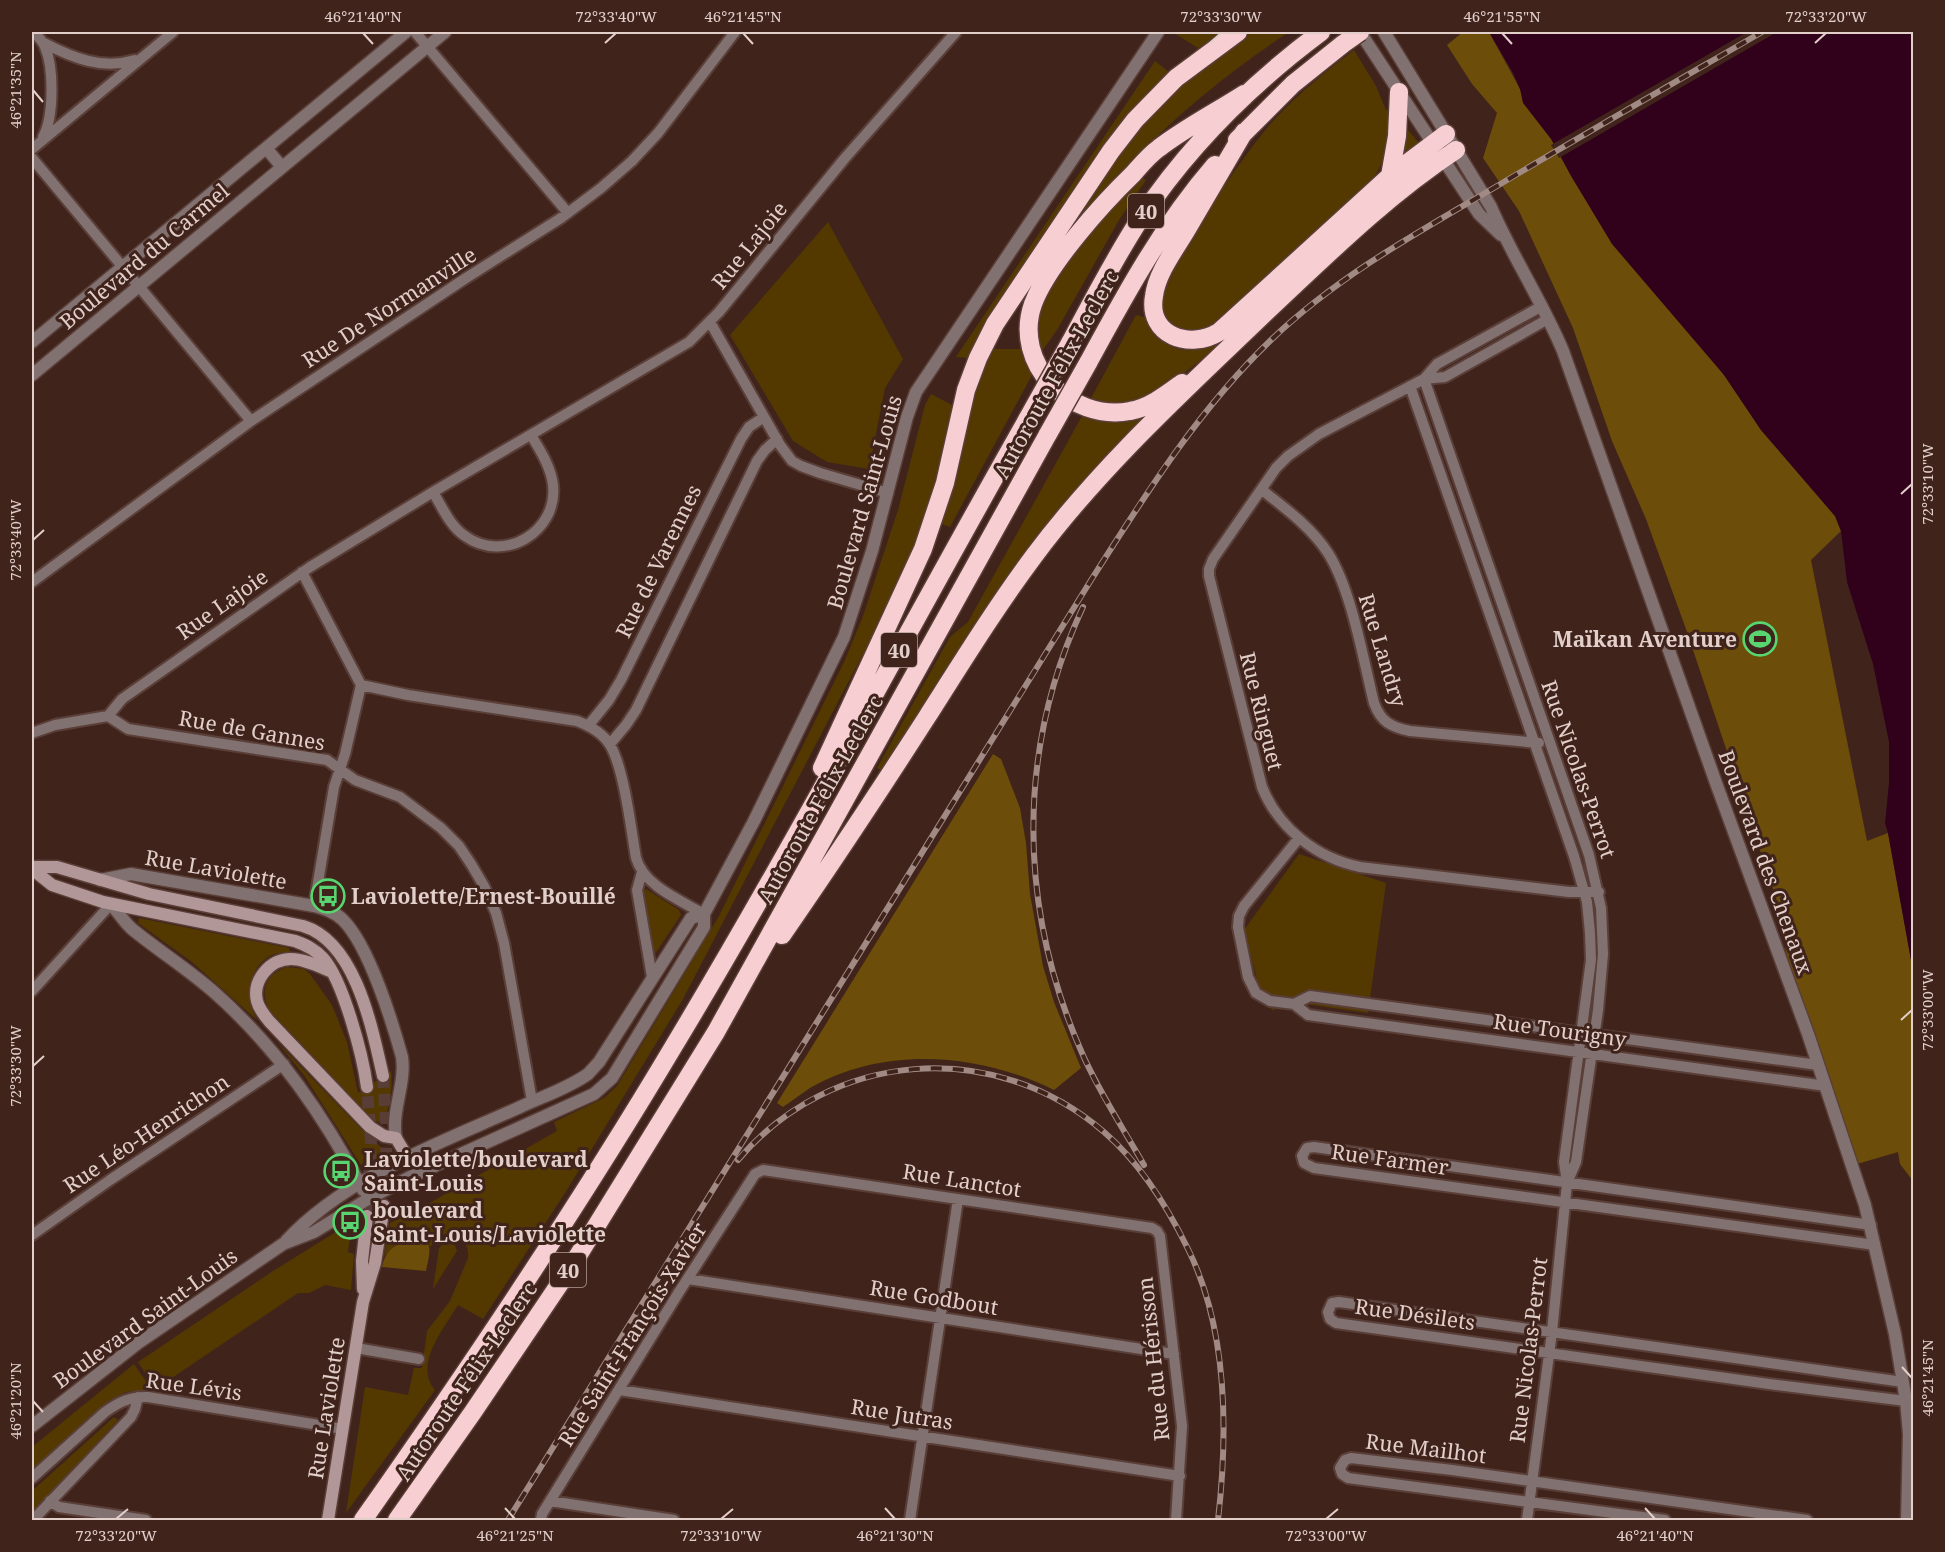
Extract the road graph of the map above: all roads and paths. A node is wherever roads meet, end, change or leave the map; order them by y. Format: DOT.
graph roads {
  1 [pos="34,32"];
  2 [pos="173,32"];
  3 [pos="406,32"];
  4 [pos="415,32"];
  5 [pos="445,32"];
  6 [pos="735,32"];
  7 [pos="956,32"];
  8 [pos="1158,32"];
  9 [pos="1238,32"];
  10 [pos="1321,32"];
  11 [pos="1360,32"];
  12 [pos="1384,32"];
  13 [pos="44,43"];
  14 [pos="428,46"];
  15 [pos="140,59"];
  16 [pos="1399,92"];
  17 [pos="1244,94"];
  18 [pos="1244,132"];
  19 [pos="36,146"];
  20 [pos="1444,146"];
  21 [pos="266,148"];
  22 [pos="32,158"];
  23 [pos="282,167"];
  24 [pos="1390,176"];
  25 [pos="568,213"];
  26 [pos="122,267"];
  27 [pos="138,286"];
  28 [pos="1542,306"];
  29 [pos="1548,319"];
  30 [pos="710,322"];
  31 [pos="32,342"];
  32 [pos="1224,352"];
  33 [pos="32,375"];
  34 [pos="1424,379"];
  35 [pos="1410,386"];
  36 [pos="764,417"];
  37 [pos="251,421"];
  38 [pos="531,435"];
  39 [pos="777,439"];
  40 [pos="1262,490"];
  41 [pos="433,492"];
  42 [pos="888,493"];
  43 [pos="302,572"];
  44 [pos="32,582"];
  45 [pos="361,685"];
  46 [pos="108,716"];
  47 [pos="588,726"];
  48 [pos="32,733"];
  49 [pos="1534,743"];
  50 [pos="609,744"];
  51 [pos="1550,744"];
  52 [pos="340,769"];
  53 [pos="1299,838"];
  54 [pos="32,868"];
  55 [pos="642,872"];
  56 [pos="99,880"];
  57 [pos="770,882"];
  58 [pos="1599,892"];
  59 [pos="1585,893"];
  60 [pos="111,904"];
  61 [pos="314,906"];
  62 [pos="704,914"];
  63 [pos="332,972"];
  64 [pos="652,977"];
  65 [pos="32,991"];
  66 [pos="1294,1004"];
  67 [pos="728,1012"];
  68 [pos="1581,1033"];
  69 [pos="1595,1034"];
  70 [pos="1579,1052"];
  71 [pos="1592,1054"];
  72 [pos="284,1064"];
  73 [pos="1818,1065"];
  74 [pos="383,1076"];
  75 [pos="1826,1086"];
  76 [pos="367,1087"];
  77 [pos="532,1101"];
  78 [pos="396,1138"];
  79 [pos="408,1158"];
  80 [pos="759,1170"];
  81 [pos="415,1174"];
  82 [pos="1567,1183"];
  83 [pos="360,1184"];
  84 [pos="368,1199"];
  85 [pos="958,1199"];
  86 [pos="1565,1202"];
  87 [pos="384,1206"];
  88 [pos="367,1216"];
  89 [pos="1871,1225"];
  90 [pos="1157,1231"];
  91 [pos="32,1235"];
  92 [pos="283,1244"];
  93 [pos="1875,1245"];
  94 [pos="688,1279"];
  95 [pos="363,1302"];
  96 [pos="941,1318"];
  97 [pos="1552,1332"];
  98 [pos="356,1348"];
  99 [pos="1549,1353"];
  100 [pos="1174,1354"];
  101 [pos="419,1359"];
  102 [pos="1903,1382"];
  103 [pos="619,1390"];
  104 [pos="138,1397"];
  105 [pos="1906,1401"];
  106 [pos="32,1426"];
  107 [pos="343,1429"];
  108 [pos="923,1437"];
  109 [pos="1180,1476"];
  110 [pos="32,1478"];
  111 [pos="1532,1483"];
  112 [pos="50,1501"];
  113 [pos="550,1502"];
  114 [pos="1529,1502"];
  115 [pos="38,1518"];
  116 [pos="146,1521"];
  117 [pos="328,1521"];
  118 [pos="363,1521"];
  119 [pos="398,1521"];
  120 [pos="541,1521"];
  121 [pos="674,1521"];
  122 [pos="910,1521"];
  123 [pos="1176,1521"];
  124 [pos="1527,1521"];
  125 [pos="1665,1521"];
  126 [pos="1807,1521"];
  127 [pos="1907,1521"];
  1 -- 13 [label="street"];
  2 -- 15 [label="street"];
  3 -- 21 [label="street, Boulevard du Carmel"];
  4 -- 14 [label="street"];
  5 -- 14 [label="street, Boulevard du Carmel"];
  6 -- 25 [label="street, Rue De Normanville"];
  7 -- 30 [label="street, Rue Lajoie"];
  8 -- 42 [label="street, Boulevard Saint-Louis"];
  9 -- 57 [label="highway"];
  10 -- 17 [label="highway, Autoroute Félix-Leclerc / 40"];
  11 -- 16 [label="street, Boulevard des Chenaux"];
  11 -- 18 [label="highway, Autoroute Félix-Leclerc / 40, bridge"];
  12 -- 20 [label="street, Boulevard des Chenaux"];
  13 -- 15 [label="street"];
  13 -- 19 [label="street"];
  14 -- 23 [label="street, Boulevard du Carmel"];
  14 -- 25 [label="street"];
  15 -- 19 [label="street"];
  16 -- 20 [label="street, Boulevard des Chenaux"];
  16 -- 24 [label="highway"];
  17 -- 32 [label="highway"];
  17 -- 57 [label="highway, Autoroute Félix-Leclerc / 40, bridge"];
  18 -- 24 [label="highway"];
  18 -- 67 [label="highway, Autoroute Félix-Leclerc / 40, bridge"];
  20 -- 24 [label="highway"];
  20 -- 28 [label="street, Boulevard des Chenaux"];
  20 -- 32 [label="highway"];
  21 -- 23 [label="street"];
  21 -- 26 [label="street, Boulevard du Carmel"];
  22 -- 26 [label="street"];
  23 -- 27 [label="street, Boulevard du Carmel"];
  25 -- 37 [label="street, Rue De Normanville"];
  26 -- 27 [label="street"];
  26 -- 31 [label="street, Boulevard du Carmel"];
  27 -- 33 [label="street, Boulevard du Carmel"];
  27 -- 37 [label="street"];
  28 -- 29 [label="street, Boulevard des Chenaux"];
  28 -- 34 [label="street, Rue Ringuet"];
  29 -- 34 [label="street, Rue Ringuet"];
  29 -- 73 [label="street, Boulevard des Chenaux"];
  30 -- 36 [label="street"];
  30 -- 38 [label="street, Rue Lajoie"];
  32 -- 67 [label="highway"];
  34 -- 35 [label="street, Rue Ringuet"];
  34 -- 51 [label="street, Rue Nicolas-Perrot"];
  35 -- 40 [label="street, Rue Ringuet"];
  35 -- 49 [label="street, Rue Nicolas-Perrot"];
  36 -- 39 [label="street"];
  36 -- 47 [label="street, Rue de Varennes"];
  37 -- 44 [label="street, Rue De Normanville"];
  38 -- 41 [label="street, Rue Lajoie"];
  38 -- 41 [label="street"];
  39 -- 42 [label="street"];
  39 -- 50 [label="street"];
  40 -- 49 [label="street, Rue Landry"];
  40 -- 53 [label="street, Rue Ringuet"];
  41 -- 43 [label="street, Rue Lajoie"];
  42 -- 62 [label="street, Boulevard Saint-Louis"];
  43 -- 45 [label="street"];
  43 -- 46 [label="street, Rue Lajoie"];
  45 -- 47 [label="street"];
  45 -- 52 [label="street"];
  46 -- 48 [label="street"];
  46 -- 52 [label="street, Rue de Gannes"];
  47 -- 50 [label="street"];
  49 -- 51 [label="street, Rue Landry"];
  49 -- 59 [label="street, Rue Nicolas-Perrot"];
  50 -- 55 [label="street"];
  51 -- 58 [label="street, Rue Nicolas-Perrot"];
  52 -- 61 [label="street"];
  52 -- 77 [label="street, Rue de Gannes"];
  53 -- 59 [label="street, Rue Ringuet"];
  53 -- 66 [label="street, Rue Tourigny"];
  54 -- 56 [label="main road, Rue Laviolette"];
  54 -- 60 [label="main road, Rue Laviolette"];
  55 -- 62 [label="street"];
  55 -- 64 [label="street"];
  56 -- 61 [label="street, Rue Laviolette"];
  56 -- 74 [label="main road, Rue Laviolette"];
  57 -- 118 [label="highway, Autoroute Félix-Leclerc / 40"];
  58 -- 59 [label="street, Rue Ringuet"];
  58 -- 69 [label="street, Rue Nicolas-Perrot"];
  59 -- 68 [label="street, Rue Nicolas-Perrot"];
  60 -- 63 [label="main road, Rue Laviolette"];
  60 -- 65 [label="street"];
  60 -- 72 [label="street"];
  61 -- 78 [label="street, Rue Laviolette"];
  62 -- 64 [label="street, Boulevard Saint-Louis"];
  62 -- 81 [label="street, Boulevard Saint-Louis"];
  63 -- 76 [label="main road, Rue Laviolette"];
  63 -- 78 [label="main road"];
  64 -- 77 [label="street, Boulevard Saint-Louis"];
  66 -- 68 [label="street, Rue Tourigny"];
  66 -- 70 [label="street, Rue Tourigny"];
  67 -- 119 [label="highway, Autoroute Félix-Leclerc / 40"];
  68 -- 69 [label="street, Rue Tourigny"];
  68 -- 70 [label="street, Rue Nicolas-Perrot"];
  69 -- 71 [label="street, Rue Nicolas-Perrot"];
  69 -- 73 [label="street, Rue Tourigny"];
  70 -- 71 [label="street, Rue Tourigny"];
  70 -- 82 [label="street, Rue Nicolas-Perrot"];
  71 -- 75 [label="street, Rue Tourigny"];
  71 -- 82 [label="street, Rue Nicolas-Perrot"];
  72 -- 83 [label="street"];
  72 -- 91 [label="street, Rue Léo-Henrichon"];
  73 -- 75 [label="street, Boulevard des Chenaux"];
  75 -- 89 [label="street, Boulevard des Chenaux"];
  77 -- 79 [label="street, Boulevard Saint-Louis"];
  78 -- 79 [label="main road"];
  79 -- 81 [label="street"];
  79 -- 83 [label="street, Boulevard Saint-Louis"];
  80 -- 85 [label="street, Rue Lanctot"];
  80 -- 94 [label="street, Rue Saint-François-Xavier"];
  81 -- 84 [label="street, Boulevard Saint-Louis"];
  82 -- 86 [label="street, Rue Nicolas-Perrot"];
  82 -- 86 [label="street, Rue Farmer"];
  82 -- 89 [label="street, Rue Farmer"];
  83 -- 84 [label="street"];
  83 -- 92 [label="street, Boulevard Saint-Louis"];
  84 -- 92 [label="street, Boulevard Saint-Louis"];
  85 -- 90 [label="street, Rue Lanctot"];
  85 -- 96 [label="street"];
  86 -- 93 [label="street, Rue Farmer"];
  86 -- 97 [label="street, Rue Nicolas-Perrot"];
  87 -- 95 [label="main road, Rue Laviolette"];
  88 -- 95 [label="main road, Rue Laviolette"];
  89 -- 93 [label="street, Boulevard des Chenaux"];
  90 -- 100 [label="street, Rue du Hérisson"];
  92 -- 106 [label="street, Boulevard Saint-Louis"];
  93 -- 102 [label="street, Boulevard des Chenaux"];
  94 -- 96 [label="street, Rue Godbout"];
  94 -- 103 [label="street, Rue Saint-François-Xavier"];
  95 -- 98 [label="main road, Rue Laviolette"];
  96 -- 100 [label="street, Rue Godbout"];
  96 -- 108 [label="street"];
  97 -- 99 [label="street, Rue Nicolas-Perrot"];
  97 -- 99 [label="street, Rue Désilets"];
  97 -- 102 [label="street, Rue Désilets"];
  98 -- 101 [label="street"];
  98 -- 107 [label="main road, Rue Laviolette"];
  99 -- 105 [label="street, Rue Désilets"];
  99 -- 111 [label="street, Rue Nicolas-Perrot"];
  100 -- 109 [label="street, Rue du Hérisson"];
  102 -- 105 [label="street, Boulevard des Chenaux"];
  103 -- 108 [label="street, Rue Jutras"];
  103 -- 113 [label="street, Rue Saint-François-Xavier"];
  104 -- 107 [label="street, Rue Lévis"];
  104 -- 110 [label="street, Rue Lévis"];
  104 -- 112 [label="street"];
  105 -- 127 [label="street, Boulevard des Chenaux"];
  107 -- 117 [label="main road, Rue Laviolette"];
  108 -- 109 [label="street, Rue Jutras"];
  108 -- 122 [label="street"];
  109 -- 123 [label="street, Rue du Hérisson"];
  111 -- 114 [label="street, Rue Nicolas-Perrot"];
  111 -- 114 [label="street, Rue Mailhot"];
  111 -- 126 [label="street, Rue Mailhot"];
  112 -- 115 [label="street"];
  112 -- 116 [label="street"];
  113 -- 120 [label="street, Rue Saint-François-Xavier"];
  113 -- 121 [label="street"];
  114 -- 124 [label="street, Rue Nicolas-Perrot"];
  114 -- 125 [label="street, Rue Mailhot"];
}
